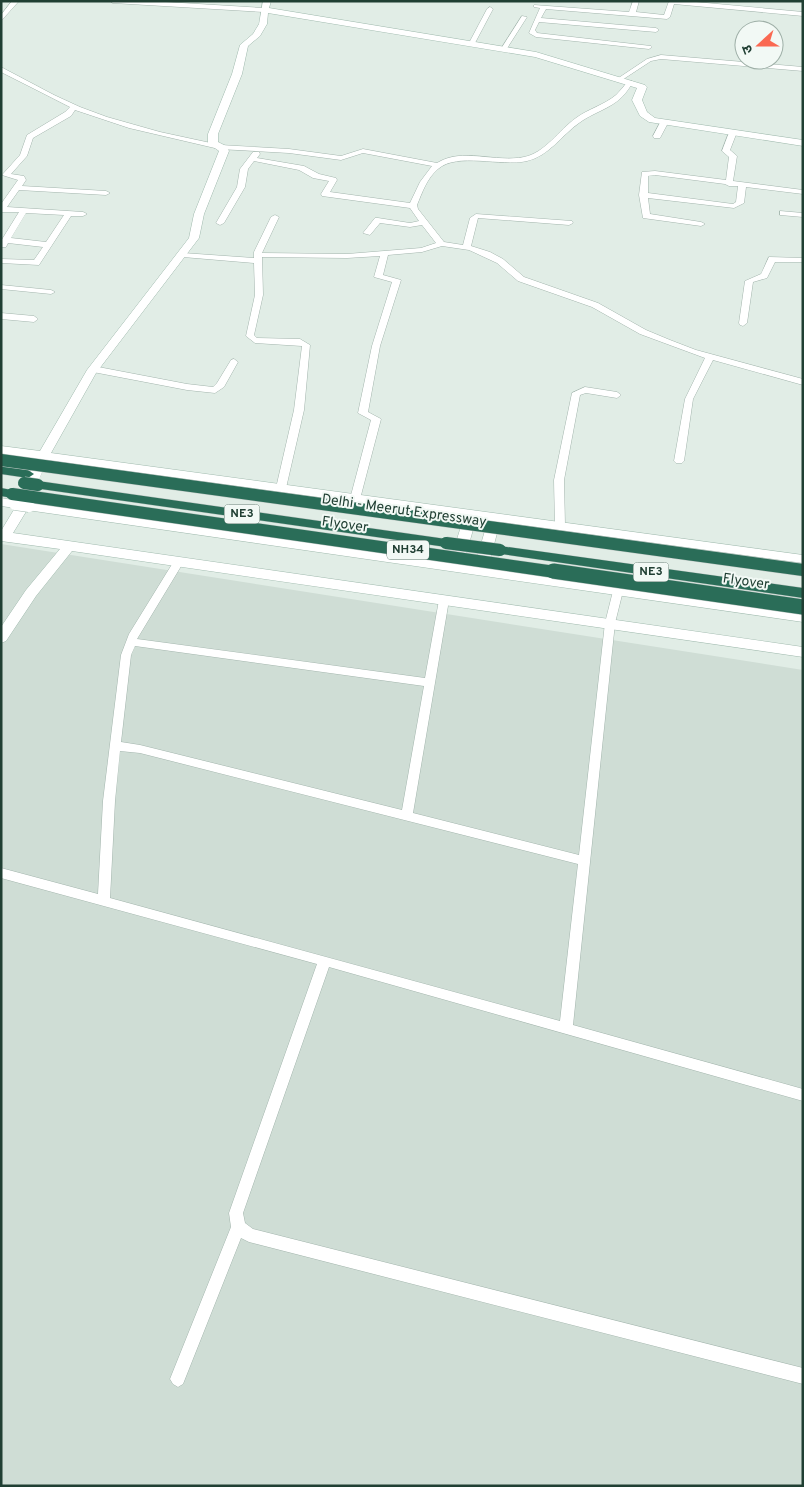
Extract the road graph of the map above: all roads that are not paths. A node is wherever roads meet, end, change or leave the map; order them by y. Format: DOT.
graph roads {
  1 [pos="16,1"];
  2 [pos="113,1"];
  3 [pos="636,1"];
  4 [pos="771,1"];
  5 [pos="672,2"];
  6 [pos="709,3"];
  7 [pos="564,4"];
  8 [pos="266,6"];
  9 [pos="536,6"];
  10 [pos="544,6"];
  11 [pos="490,9"];
  12 [pos="769,10"];
  13 [pos="632,14"];
  14 [pos="803,14"];
  15 [pos="524,17"];
  16 [pos="1,19"];
  17 [pos="537,20"];
  18 [pos="656,30"];
  19 [pos="472,44"];
  20 [pos="649,47"];
  21 [pos="504,49"];
  22 [pos="1,69"];
  23 [pos="803,69"];
  24 [pos="625,81"];
  25 [pos="74,106"];
  26 [pos="664,122"];
  27 [pos="732,132"];
  28 [pos="657,136"];
  29 [pos="803,143"];
  30 [pos="218,146"];
  31 [pos="261,149"];
  32 [pos="253,159"];
  33 [pos="438,164"];
  34 [pos="729,184"];
  35 [pos="742,185"];
  36 [pos="17,188"];
  37 [pos="803,192"];
  38 [pos="106,193"];
  39 [pos="643,195"];
  40 [pos="413,206"];
  41 [pos="2,210"];
  42 [pos="23,212"];
  43 [pos="68,213"];
  44 [pos="783,213"];
  45 [pos="83,214"];
  46 [pos="803,215"];
  47 [pos="275,217"];
  48 [pos="424,222"];
  49 [pos="220,223"];
  50 [pos="569,223"];
  51 [pos="701,224"];
  52 [pos="367,234"];
  53 [pos="4,240"];
  54 [pos="442,244"];
  55 [pos="49,245"];
  56 [pos="466,248"];
  57 [pos="385,252"];
  58 [pos="183,255"];
  59 [pos="257,258"];
  60 [pos="803,260"];
  61 [pos="1,261"];
  62 [pos="1,287"];
  63 [pos="51,292"];
  64 [pos="1,316"];
  65 [pos="34,318"];
  66 [pos="743,323"];
  67 [pos="710,356"];
  68 [pos="234,362"];
  69 [pos="93,369"];
  70 [pos="803,382"];
  71 [pos="616,395"];
  72 [pos="1,450"];
  73 [pos="42,457"];
  74 [pos="1,460"];
  75 [pos="679,461"];
  76 [pos="1,470"];
  77 [pos="26,478"];
  78 [pos="1,480"];
  79 [pos="281,488"];
  80 [pos="355,499"];
  81 [pos="12,500"];
  82 [pos="471,514"];
  83 [pos="495,517"];
  84 [pos="560,526"];
  85 [pos="3,537"];
  86 [pos="69,546"];
  87 [pos="500,546"];
  88 [pos="803,559"];
  89 [pos="178,563"];
  90 [pos="455,568"];
  91 [pos="803,570"];
  92 [pos="480,572"];
  93 [pos="803,584"];
  94 [pos="618,592"];
  95 [pos="803,593"];
  96 [pos="444,600"];
  97 [pos="803,607"];
  98 [pos="803,617"];
  99 [pos="610,623"];
  100 [pos="1,638"];
  101 [pos="130,642"];
  102 [pos="803,652"];
  103 [pos="431,683"];
  104 [pos="116,746"];
  105 [pos="407,816"];
  106 [pos="585,861"];
  107 [pos="1,873"];
  108 [pos="104,900"];
  109 [pos="325,961"];
  110 [pos="566,1028"];
  111 [pos="803,1095"];
  112 [pos="238,1227"];
  113 [pos="803,1376"];
  114 [pos="178,1379"];
  1 -- 16 [label="street"];
  2 -- 8 [label="street"];
  3 -- 13 [label="street"];
  4 -- 12 [label="street"];
  5 -- 6 [label="street"];
  5 -- 13 [label="street"];
  6 -- 12 [label="street"];
  7 -- 10 [label="street"];
  7 -- 13 [label="street"];
  8 -- 19 [label="street"];
  8 -- 30 [label="street"];
  9 -- 10 [label="street"];
  10 -- 17 [label="street"];
  11 -- 19 [label="street"];
  12 -- 14 [label="street"];
  15 -- 21 [label="street"];
  17 -- 18 [label="street"];
  17 -- 20 [label="street"];
  19 -- 21 [label="street"];
  21 -- 24 [label="street"];
  22 -- 25 [label="street"];
  23 -- 24 [label="street"];
  24 -- 26 [label="street"];
  24 -- 33 [label="street"];
  25 -- 30 [label="street"];
  25 -- 36 [label="street"];
  26 -- 27 [label="street"];
  26 -- 28 [label="street"];
  27 -- 29 [label="street"];
  27 -- 34 [label="street"];
  30 -- 31 [label="street"];
  30 -- 58 [label="street"];
  31 -- 32 [label="street"];
  31 -- 33 [label="street"];
  32 -- 40 [label="street"];
  32 -- 49 [label="street"];
  33 -- 40 [label="street"];
  34 -- 35 [label="street"];
  34 -- 39 [label="street"];
  35 -- 37 [label="street"];
  35 -- 39 [label="street"];
  36 -- 38 [label="street"];
  36 -- 41 [label="street"];
  39 -- 51 [label="street"];
  40 -- 48 [label="street"];
  41 -- 42 [label="street"];
  42 -- 43 [label="street"];
  42 -- 53 [label="street"];
  43 -- 45 [label="street"];
  43 -- 55 [label="street"];
  44 -- 46 [label="street"];
  47 -- 59 [label="street"];
  48 -- 52 [label="street"];
  48 -- 54 [label="street"];
  50 -- 56 [label="street"];
  53 -- 55 [label="street"];
  54 -- 56 [label="street"];
  54 -- 57 [label="street"];
  55 -- 61 [label="street"];
  56 -- 67 [label="street"];
  57 -- 59 [label="street"];
  57 -- 80 [label="street"];
  58 -- 59 [label="street"];
  58 -- 69 [label="street"];
  59 -- 79 [label="street"];
  60 -- 66 [label="street"];
  62 -- 63 [label="street"];
  64 -- 65 [label="street"];
  67 -- 70 [label="street"];
  67 -- 75 [label="street"];
  68 -- 69 [label="street"];
  69 -- 73 [label="street"];
  71 -- 84 [label="street"];
  72 -- 73 [label="street"];
  73 -- 79 [label="street"];
  73 -- 85 [label="street"];
  74 -- 91 [label="highway, Flyover / NH34, bridge"];
  76 -- 77 [label="highway, Delhi - Meerut Expressway / NE3"];
  77 -- 78 [label="highway, Delhi - Meerut Expressway / NE3"];
  77 -- 87 [label="highway, Delhi - Meerut Expressway / NE3, bridge"];
  79 -- 80 [label="street"];
  80 -- 82 [label="street"];
  81 -- 90 [label="street"];
  81 -- 97 [label="highway, Flyover / NH34, bridge"];
  82 -- 83 [label="street"];
  82 -- 90 [label="street"];
  83 -- 84 [label="street"];
  83 -- 92 [label="street"];
  84 -- 88 [label="street"];
  85 -- 86 [label="street"];
  86 -- 89 [label="street"];
  86 -- 100 [label="street"];
  87 -- 93 [label="highway, Delhi - Meerut Expressway / NE3"];
  87 -- 95 [label="highway, Delhi - Meerut Expressway / NE3"];
  89 -- 96 [label="street"];
  89 -- 101 [label="street"];
  90 -- 92 [label="street"];
  92 -- 94 [label="street"];
  94 -- 98 [label="street"];
  94 -- 99 [label="street"];
  96 -- 99 [label="street"];
  96 -- 103 [label="street"];
  99 -- 102 [label="street"];
  99 -- 106 [label="street"];
  101 -- 103 [label="street"];
  101 -- 104 [label="street"];
  103 -- 105 [label="street"];
  104 -- 105 [label="street"];
  104 -- 108 [label="street"];
  105 -- 106 [label="street"];
  106 -- 110 [label="street"];
  107 -- 108 [label="street"];
  108 -- 109 [label="street"];
  109 -- 110 [label="street"];
  109 -- 112 [label="street"];
  110 -- 111 [label="street"];
  112 -- 113 [label="street"];
  112 -- 114 [label="street"];
}
